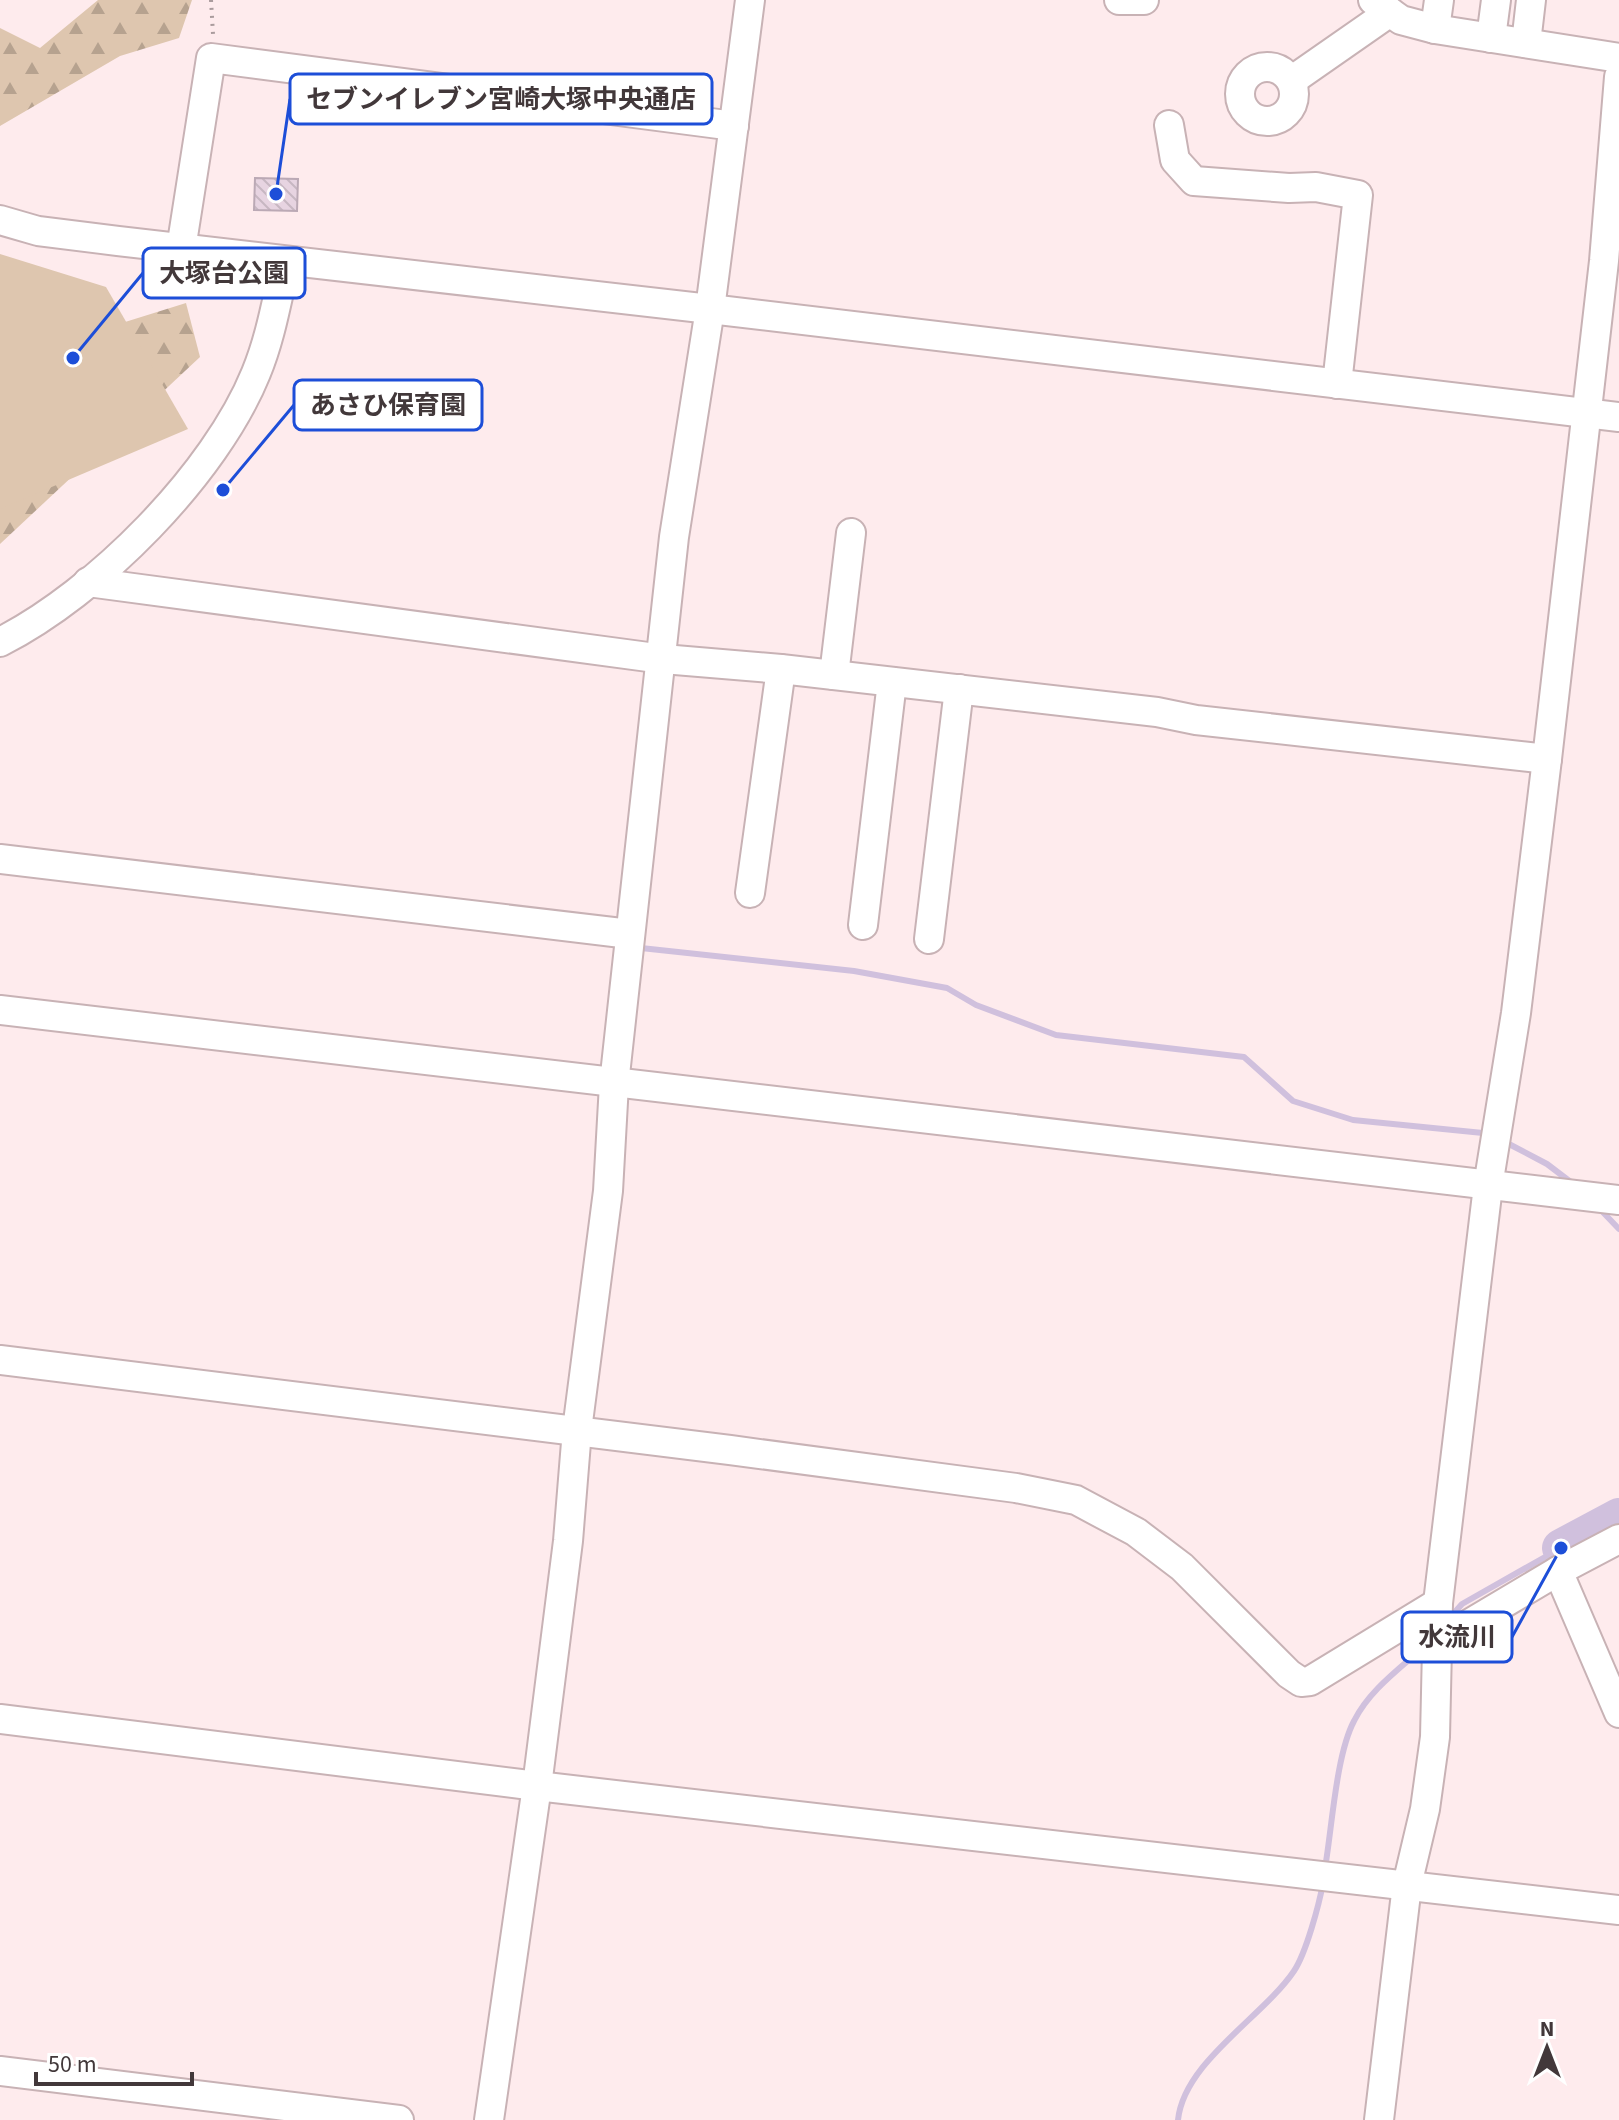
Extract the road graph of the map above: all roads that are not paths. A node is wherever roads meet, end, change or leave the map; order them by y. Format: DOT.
graph roads {
  1 [pos="750,0"];
  2 [pos="1119,0"];
  3 [pos="1144,0"];
  4 [pos="1439,0"];
  5 [pos="1496,0"];
  6 [pos="1531,0"];
  7 [pos="1382,4"];
  8 [pos="1435,29"];
  9 [pos="1491,38"];
  10 [pos="1526,43"];
  11 [pos="1619,58"];
  12 [pos="1619,77"];
  13 [pos="1291,81"];
  14 [pos="1169,125"];
  15 [pos="734,126"];
  16 [pos="0,220"];
  17 [pos="181,249"];
  18 [pos="286,261"];
  19 [pos="710,309"];
  20 [pos="1337,384"];
  21 [pos="1584,413"];
  22 [pos="1619,417"];
  23 [pos="851,533"];
  24 [pos="88,582"];
  25 [pos="0,642"];
  26 [pos="663,659"];
  27 [pos="781,669"];
  28 [pos="834,675"];
  29 [pos="892,682"];
  30 [pos="959,689"];
  31 [pos="1547,759"];
  32 [pos="0,859"];
  33 [pos="750,893"];
  34 [pos="863,925"];
  35 [pos="630,934"];
  36 [pos="929,939"];
  37 [pos="0,1010"];
  38 [pos="614,1084"];
  39 [pos="1488,1186"];
  40 [pos="1619,1200"];
  41 [pos="0,1360"];
  42 [pos="577,1430"];
  43 [pos="1619,1539"];
  44 [pos="1558,1571"];
  45 [pos="1438,1603"];
  46 [pos="1437,1643"];
  47 [pos="1619,1713"];
  48 [pos="0,1719"];
  49 [pos="537,1786"];
  50 [pos="1407,1885"];
  51 [pos="1619,1910"];
  52 [pos="0,2071"];
  53 [pos="399,2120"];
  54 [pos="489,2120"];
  55 [pos="1379,2120"];
  1 -- 15 [label="street"];
  2 -- 3 [label="street"];
  4 -- 8 [label="street"];
  5 -- 9 [label="street"];
  6 -- 10 [label="street"];
  7 -- 8 [label="street"];
  7 -- 13 [label="street"];
  8 -- 9 [label="street"];
  9 -- 10 [label="street"];
  10 -- 11 [label="street"];
  12 -- 21 [label="street"];
  14 -- 20 [label="street"];
  15 -- 17 [label="street"];
  15 -- 19 [label="street"];
  16 -- 17 [label="street"];
  17 -- 18 [label="street"];
  18 -- 19 [label="street"];
  18 -- 24 [label="street"];
  19 -- 20 [label="street"];
  19 -- 26 [label="street"];
  20 -- 21 [label="street"];
  21 -- 22 [label="street"];
  21 -- 31 [label="street"];
  23 -- 28 [label="street"];
  24 -- 25 [label="street"];
  24 -- 26 [label="street"];
  26 -- 27 [label="street"];
  26 -- 35 [label="street"];
  27 -- 28 [label="street"];
  27 -- 33 [label="street"];
  28 -- 29 [label="street"];
  29 -- 30 [label="street"];
  29 -- 34 [label="street"];
  30 -- 31 [label="street"];
  30 -- 36 [label="street"];
  31 -- 39 [label="street"];
  32 -- 35 [label="street"];
  35 -- 38 [label="street"];
  37 -- 38 [label="street"];
  38 -- 39 [label="street"];
  38 -- 42 [label="street"];
  39 -- 40 [label="street"];
  39 -- 45 [label="street"];
  41 -- 42 [label="street"];
  42 -- 45 [label="street"];
  42 -- 49 [label="street"];
  43 -- 44 [label="street"];
  44 -- 46 [label="street"];
  44 -- 47 [label="street"];
  45 -- 46 [label="street"];
  46 -- 50 [label="street"];
  48 -- 49 [label="street"];
  49 -- 50 [label="street"];
  49 -- 54 [label="street"];
  50 -- 51 [label="street"];
  50 -- 55 [label="street"];
  52 -- 53 [label="street"];
}
